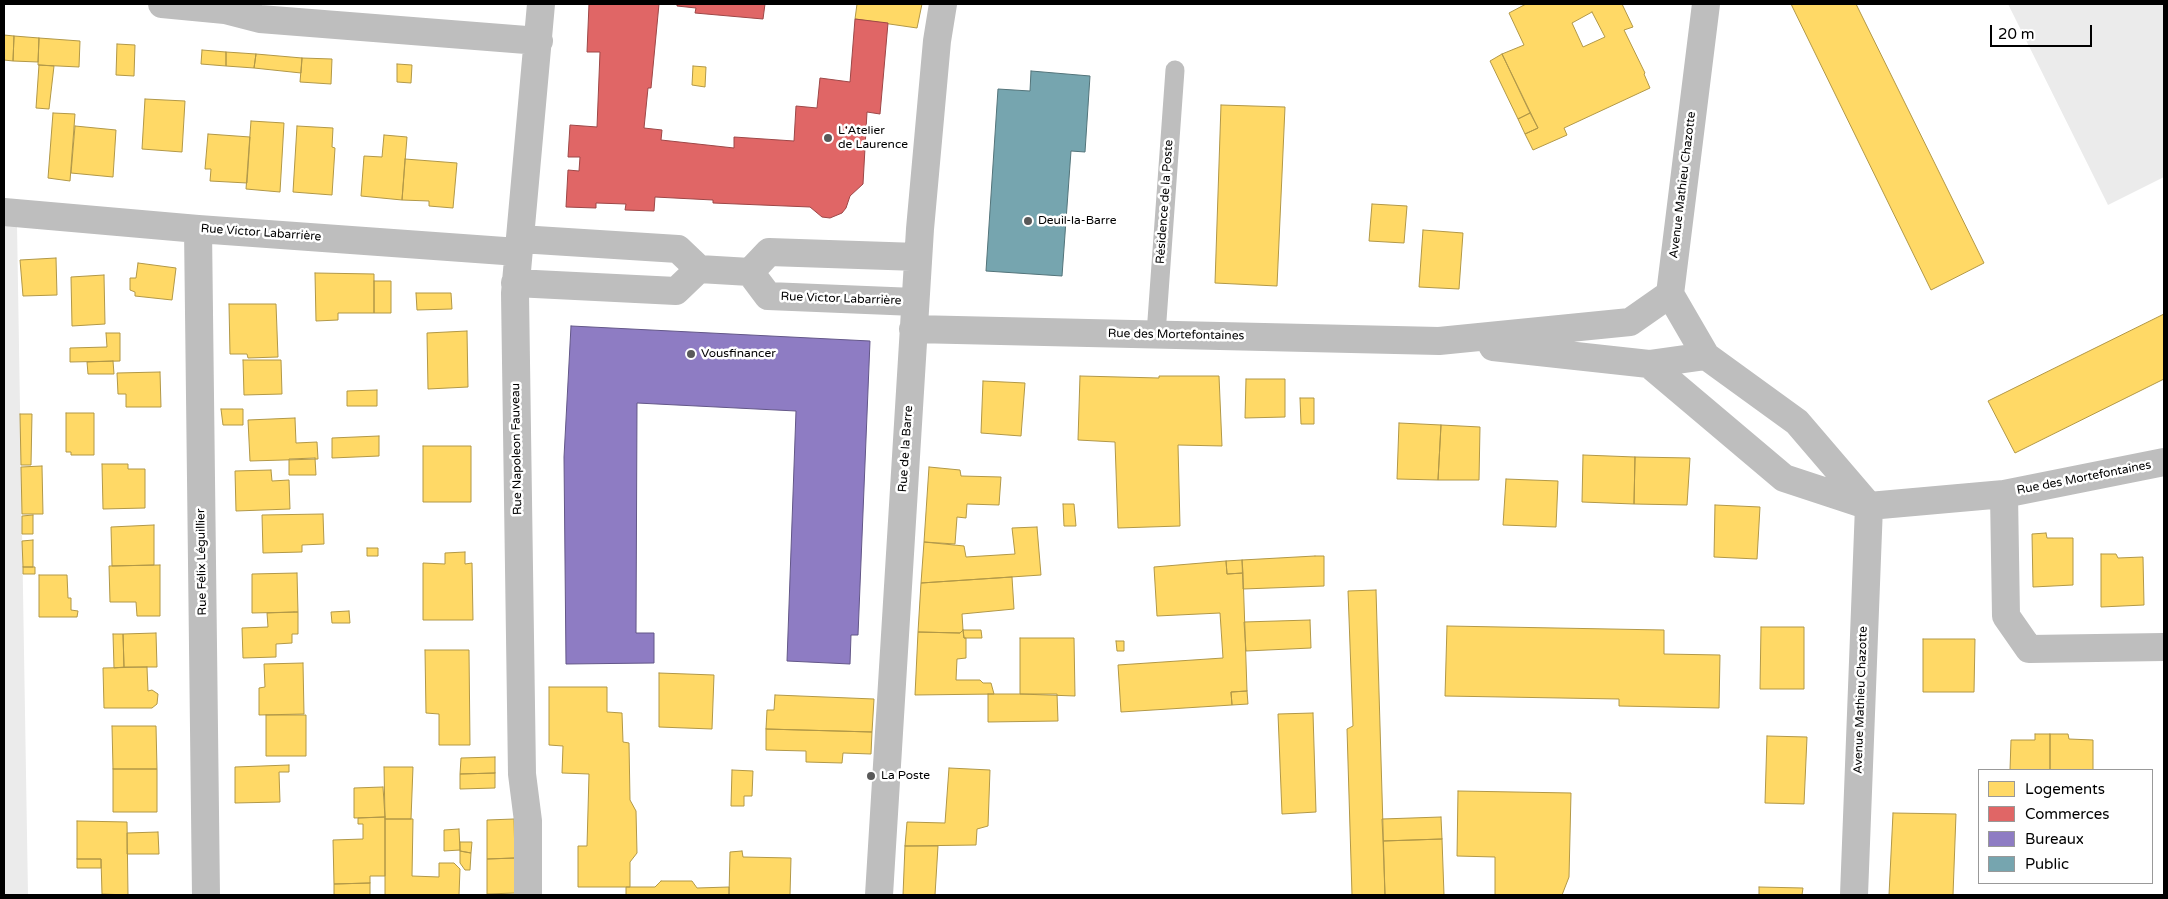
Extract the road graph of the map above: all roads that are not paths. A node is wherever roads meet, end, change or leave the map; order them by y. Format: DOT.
graph roads {
  1 [pos="162,4"];
  2 [pos="542,4"];
  3 [pos="943,4"];
  4 [pos="1706,4"];
  5 [pos="225,7"];
  6 [pos="539,41"];
  7 [pos="1175,70"];
  8 [pos="4,212"];
  9 [pos="198,229"];
  10 [pos="519,246"];
  11 [pos="918,257"];
  12 [pos="699,270"];
  13 [pos="750,272"];
  14 [pos="515,283"];
  15 [pos="1670,294"];
  16 [pos="914,315"];
  17 [pos="1156,334"];
  18 [pos="1439,341"];
  19 [pos="1706,356"];
  20 [pos="1649,364"];
  21 [pos="2164,462"];
  22 [pos="2004,494"];
  23 [pos="1869,506"];
  24 [pos="2164,647"];
  25 [pos="206,895"];
  26 [pos="528,895"];
  27 [pos="879,895"];
  28 [pos="1854,895"];
  1 -- 5 [label="street"];
  2 -- 6 [label="street, Rue Napoleon Fauveau"];
  3 -- 11 [label="street, Rue de la Barre"];
  4 -- 15 [label="street, Avenue Mathieu Chazotte"];
  5 -- 6 [label="street"];
  6 -- 10 [label="street, Rue Napoleon Fauveau"];
  7 -- 17 [label="lane, Résidence de la Poste"];
  8 -- 9 [label="street, Rue Victor Labarrière"];
  9 -- 10 [label="street, Rue Victor Labarrière"];
  9 -- 25 [label="street, Rue Félix Léguillier"];
  10 -- 12 [label="street, Rue Victor Labarrière"];
  10 -- 14 [label="street, Rue Napoleon Fauveau"];
  11 -- 13 [label="street"];
  11 -- 16 [label="street, Rue de la Barre"];
  12 -- 13 [label="street"];
  12 -- 14 [label="street"];
  13 -- 16 [label="street, Rue Victor Labarrière"];
  14 -- 26 [label="street, Rue Napoleon Fauveau"];
  15 -- 18 [label="street, Rue des Mortefontaines"];
  15 -- 19 [label="street"];
  16 -- 17 [label="street, Rue des Mortefontaines"];
  16 -- 27 [label="street, Rue de la Barre"];
  17 -- 18 [label="street, Rue des Mortefontaines"];
  18 -- 20 [label="street, Rue des Mortefontaines"];
  19 -- 20 [label="street"];
  19 -- 23 [label="street"];
  20 -- 23 [label="street"];
  21 -- 22 [label="street, Rue des Mortefontaines"];
  22 -- 23 [label="street, Rue des Mortefontaines"];
  22 -- 24 [label="street, Rue des Mortefontaines"];
  23 -- 28 [label="street, Avenue Mathieu Chazotte"];
}
